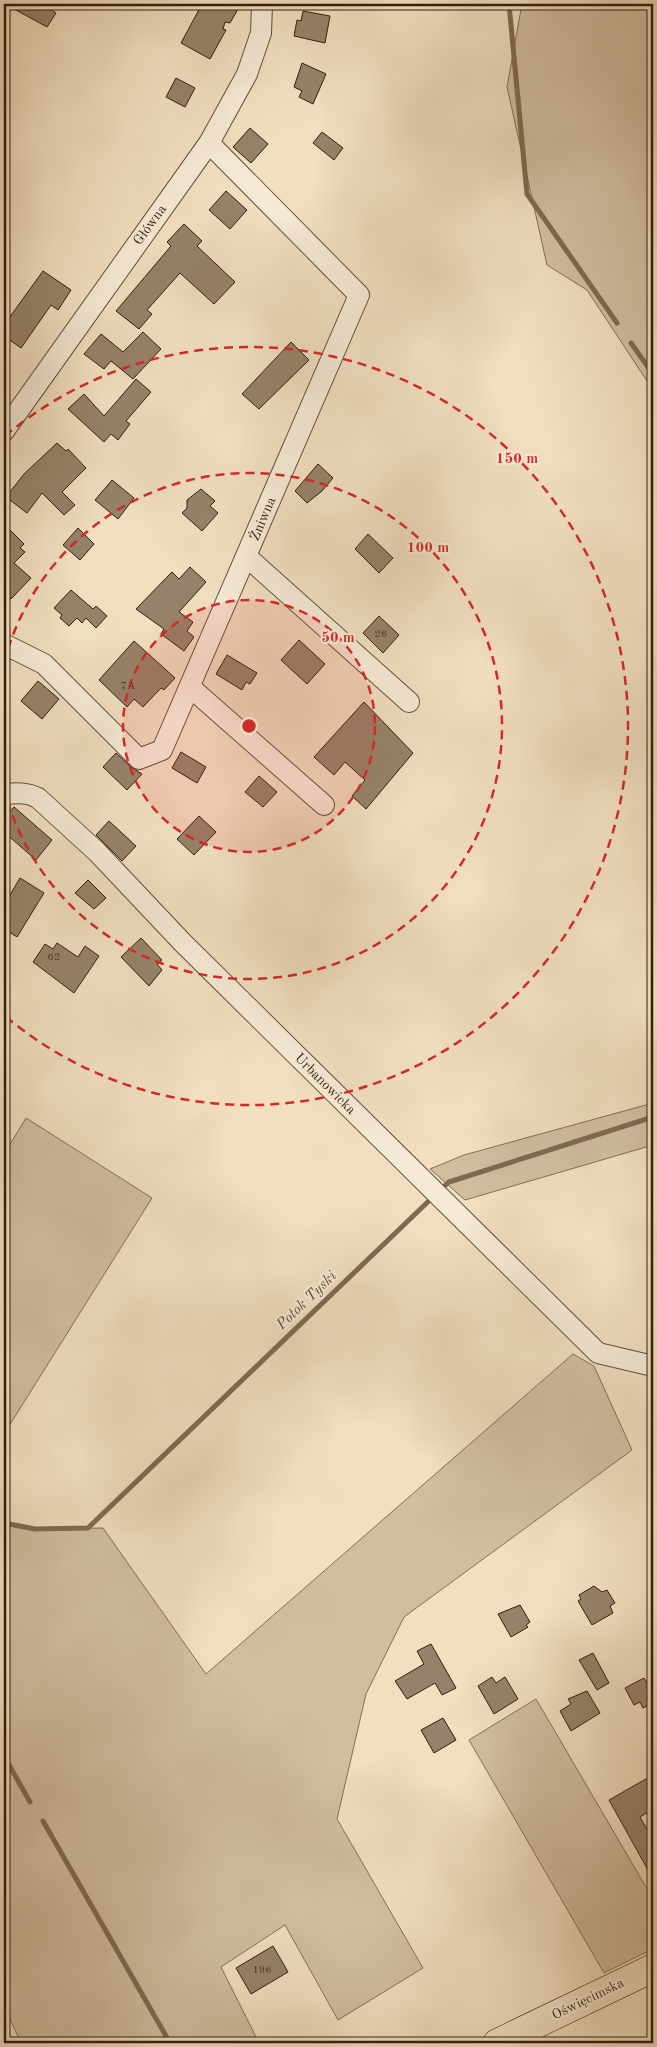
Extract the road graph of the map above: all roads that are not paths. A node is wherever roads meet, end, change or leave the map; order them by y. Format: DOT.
graph roads {
  1 [pos="262,4"];
  2 [pos="209,143"];
  3 [pos="4,431"];
  4 [pos="247,557"];
  5 [pos="4,644"];
  6 [pos="190,687"];
  7 [pos="409,702"];
  8 [pos="4,794"];
  9 [pos="324,806"];
  10 [pos="653,1366"];
  11 [pos="653,1968"];
  12 [pos="497,2043"];
  1 -- 2 [label="street, Główna"];
  2 -- 3 [label="street, Główna"];
  2 -- 4 [label="street, Żniwna"];
  4 -- 6 [label="street, Żniwna"];
  4 -- 7 [label="street"];
  5 -- 6 [label="street, Żniwna"];
  6 -- 9 [label="street"];
  8 -- 10 [label="street, Urbanowicka"];
  11 -- 12 [label="highway, Oświęcimska"];
}
